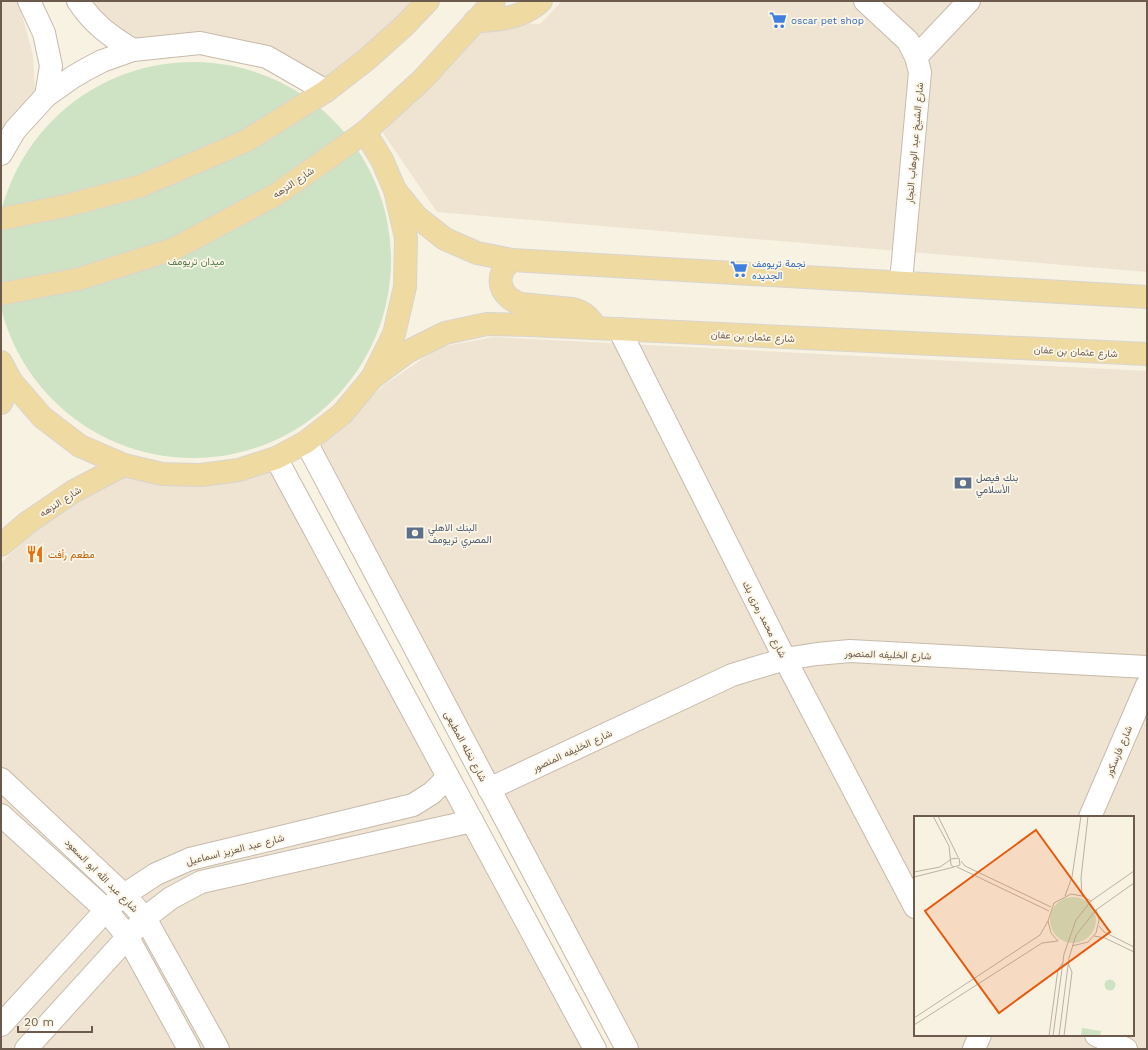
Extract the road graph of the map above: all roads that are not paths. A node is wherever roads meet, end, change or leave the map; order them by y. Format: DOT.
graph roads {
  1 [pos="29,1"];
  2 [pos="78,1"];
  3 [pos="428,1"];
  4 [pos="494,1"];
  5 [pos="541,1"];
  6 [pos="865,1"];
  7 [pos="969,1"];
  8 [pos="475,21"];
  9 [pos="133,50"];
  10 [pos="916,57"];
  11 [pos="326,91"];
  12 [pos="46,96"];
  13 [pos="365,132"];
  14 [pos="1,154"];
  15 [pos="395,190"];
  16 [pos="1,219"];
  17 [pos="512,260"];
  18 [pos="901,282"];
  19 [pos="1,294"];
  20 [pos="1147,297"];
  21 [pos="596,328"];
  22 [pos="619,329"];
  23 [pos="1147,354"];
  24 [pos="6,372"];
  25 [pos="372,378"];
  26 [pos="1,403"];
  27 [pos="306,442"];
  28 [pos="276,458"];
  29 [pos="124,465"];
  30 [pos="1,545"];
  31 [pos="785,659"];
  32 [pos="1147,667"];
  33 [pos="1147,685"];
  34 [pos="448,777"];
  35 [pos="1,779"];
  36 [pos="489,789"];
  37 [pos="1,815"];
  38 [pos="1090,816"];
  39 [pos="472,821"];
  40 [pos="124,895"];
  41 [pos="914,905"];
  42 [pos="106,910"];
  43 [pos="145,918"];
  44 [pos="128,936"];
  45 [pos="1,1025"];
  46 [pos="980,1036"];
  47 [pos="1098,1036"];
  48 [pos="32,1045"];
  49 [pos="189,1049"];
  50 [pos="218,1049"];
  51 [pos="595,1049"];
  52 [pos="626,1049"];
  53 [pos="974,1049"];
  54 [pos="1126,1049"];
  1 -- 12 [label="street"];
  2 -- 9 [label="street"];
  3 -- 11 [label="main road"];
  4 -- 8 [label="main road, شارع النزهه"];
  5 -- 8 [label="main road"];
  6 -- 10 [label="street, شارع الشيخ عبد الوهاب النجار"];
  7 -- 10 [label="street"];
  8 -- 13 [label="main road, شارع النزهه"];
  9 -- 11 [label="street"];
  9 -- 12 [label="street"];
  10 -- 18 [label="street, شارع الشيخ عبد الوهاب النجار"];
  11 -- 16 [label="main road"];
  12 -- 14 [label="street"];
  13 -- 15 [label="main road"];
  13 -- 19 [label="main road, شارع النزهه"];
  15 -- 17 [label="main road"];
  15 -- 25 [label="main road"];
  17 -- 18 [label="main road"];
  17 -- 21 [label="main road"];
  18 -- 20 [label="main road"];
  21 -- 22 [label="main road, شارع عثمان بن عفان"];
  21 -- 25 [label="main road, شارع عثمان بن عفان"];
  22 -- 23 [label="main road, شارع عثمان بن عفان"];
  22 -- 31 [label="street, شارع محمد رمزى بك"];
  24 -- 26 [label="main road"];
  24 -- 29 [label="main road"];
  25 -- 27 [label="main road"];
  27 -- 28 [label="main road"];
  27 -- 36 [label="street, شارع نخله المطيعى"];
  28 -- 29 [label="main road"];
  28 -- 34 [label="street"];
  29 -- 30 [label="main road, شارع النزهه"];
  31 -- 32 [label="street, شارع الخليفه المنصور"];
  31 -- 36 [label="street, شارع الخليفه المنصور"];
  31 -- 41 [label="street, شارع محمد رمزى بك"];
  33 -- 38 [label="street, شارع فارسكور"];
  34 -- 39 [label="street"];
  34 -- 40 [label="street, شارع عبد العزيز اسماعيل"];
  35 -- 40 [label="street, شارع عبد الله ابو السعود"];
  36 -- 52 [label="street, شارع نخله المطيعى"];
  37 -- 42 [label="street"];
  39 -- 43 [label="street"];
  39 -- 51 [label="street"];
  40 -- 42 [label="street, شارع عبد العزيز اسماعيل"];
  40 -- 43 [label="street, شارع عبد الله ابو السعود"];
  42 -- 44 [label="street"];
  42 -- 45 [label="street, شارع عبد العزيز اسماعيل"];
  43 -- 44 [label="street"];
  43 -- 50 [label="street, شارع عبد الله ابو السعود"];
  44 -- 48 [label="street"];
  44 -- 49 [label="street"];
  46 -- 53 [label="street"];
  47 -- 54 [label="street"];
}
